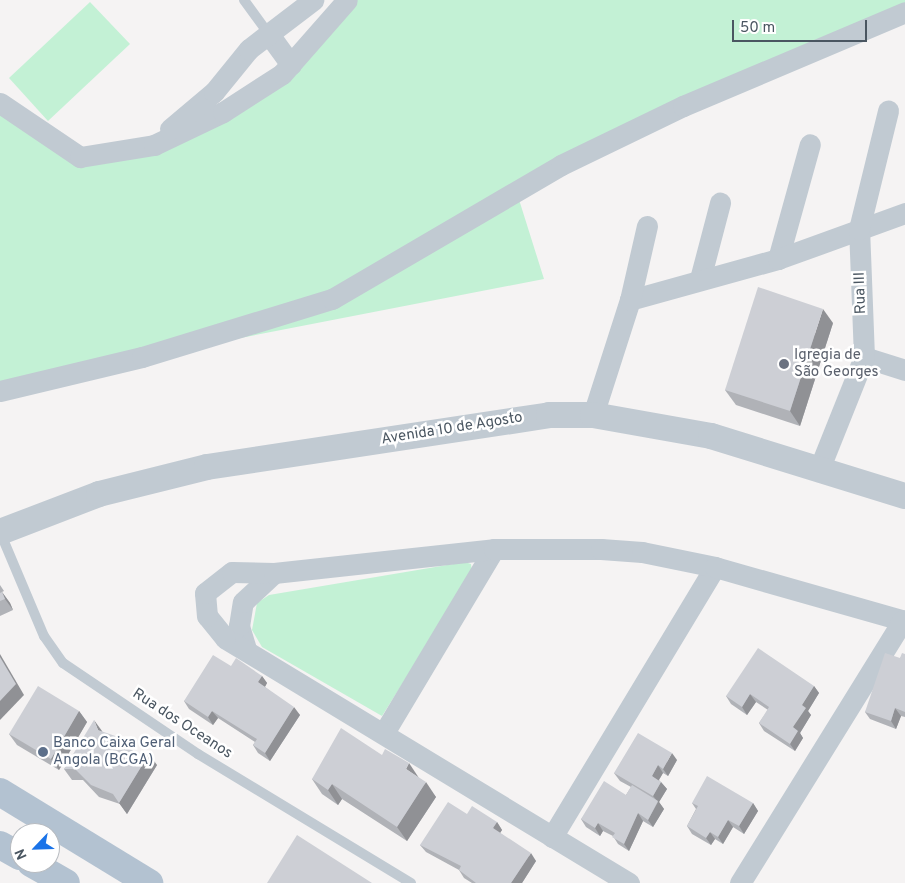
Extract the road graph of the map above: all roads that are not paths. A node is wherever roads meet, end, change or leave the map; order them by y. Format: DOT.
graph roads {
  1 [pos="244,0"];
  2 [pos="313,0"];
  3 [pos="347,0"];
  4 [pos="905,12"];
  5 [pos="268,33"];
  6 [pos="292,65"];
  7 [pos="228,74"];
  8 [pos="252,95"];
  9 [pos="0,103"];
  10 [pos="888,111"];
  11 [pos="810,144"];
  12 [pos="154,145"];
  13 [pos="720,203"];
  14 [pos="905,213"];
  15 [pos="647,226"];
  16 [pos="859,229"];
  17 [pos="778,259"];
  18 [pos="700,279"];
  19 [pos="630,300"];
  20 [pos="864,357"];
  21 [pos="905,370"];
  22 [pos="0,391"];
  23 [pos="592,415"];
  24 [pos="820,467"];
  25 [pos="905,496"];
  26 [pos="0,532"];
  27 [pos="494,548"];
  28 [pos="715,567"];
  29 [pos="274,573"];
  30 [pos="904,621"];
  31 [pos="246,649"];
  32 [pos="385,731"];
  33 [pos="0,792"];
  34 [pos="552,836"];
  35 [pos="49,873"];
  36 [pos="66,883"];
  37 [pos="149,883"];
  38 [pos="411,883"];
  39 [pos="628,883"];
  40 [pos="740,883"];
  1 -- 5 [label="lane"];
  2 -- 5 [label="street"];
  3 -- 6 [label="street"];
  4 -- 22 [label="street"];
  5 -- 6 [label="street"];
  5 -- 7 [label="street"];
  6 -- 8 [label="street"];
  7 -- 8 [label="street"];
  7 -- 12 [label="street"];
  8 -- 12 [label="street"];
  9 -- 12 [label="street"];
  10 -- 16 [label="street, Rua III"];
  11 -- 17 [label="street"];
  13 -- 18 [label="street"];
  14 -- 16 [label="street"];
  15 -- 19 [label="street"];
  16 -- 17 [label="street"];
  16 -- 20 [label="street, Rua III"];
  17 -- 18 [label="street"];
  18 -- 19 [label="street"];
  19 -- 23 [label="street"];
  20 -- 21 [label="street"];
  20 -- 24 [label="street, Rua III"];
  23 -- 24 [label="street, Avenida 10 de Agosto"];
  23 -- 26 [label="street, Avenida 10 de Agosto"];
  24 -- 25 [label="street, Avenida 10 de Agosto"];
  26 -- 38 [label="lane, Rua dos Oceanos"];
  27 -- 28 [label="street"];
  27 -- 29 [label="street"];
  27 -- 32 [label="street"];
  28 -- 30 [label="street"];
  28 -- 34 [label="street"];
  29 -- 31 [label="street"];
  29 -- 31 [label="street"];
  30 -- 40 [label="street"];
  31 -- 32 [label="street"];
  32 -- 34 [label="street"];
  33 -- 37 [label="main road"];
  34 -- 39 [label="street"];
  35 -- 36 [label="main road"];
}
